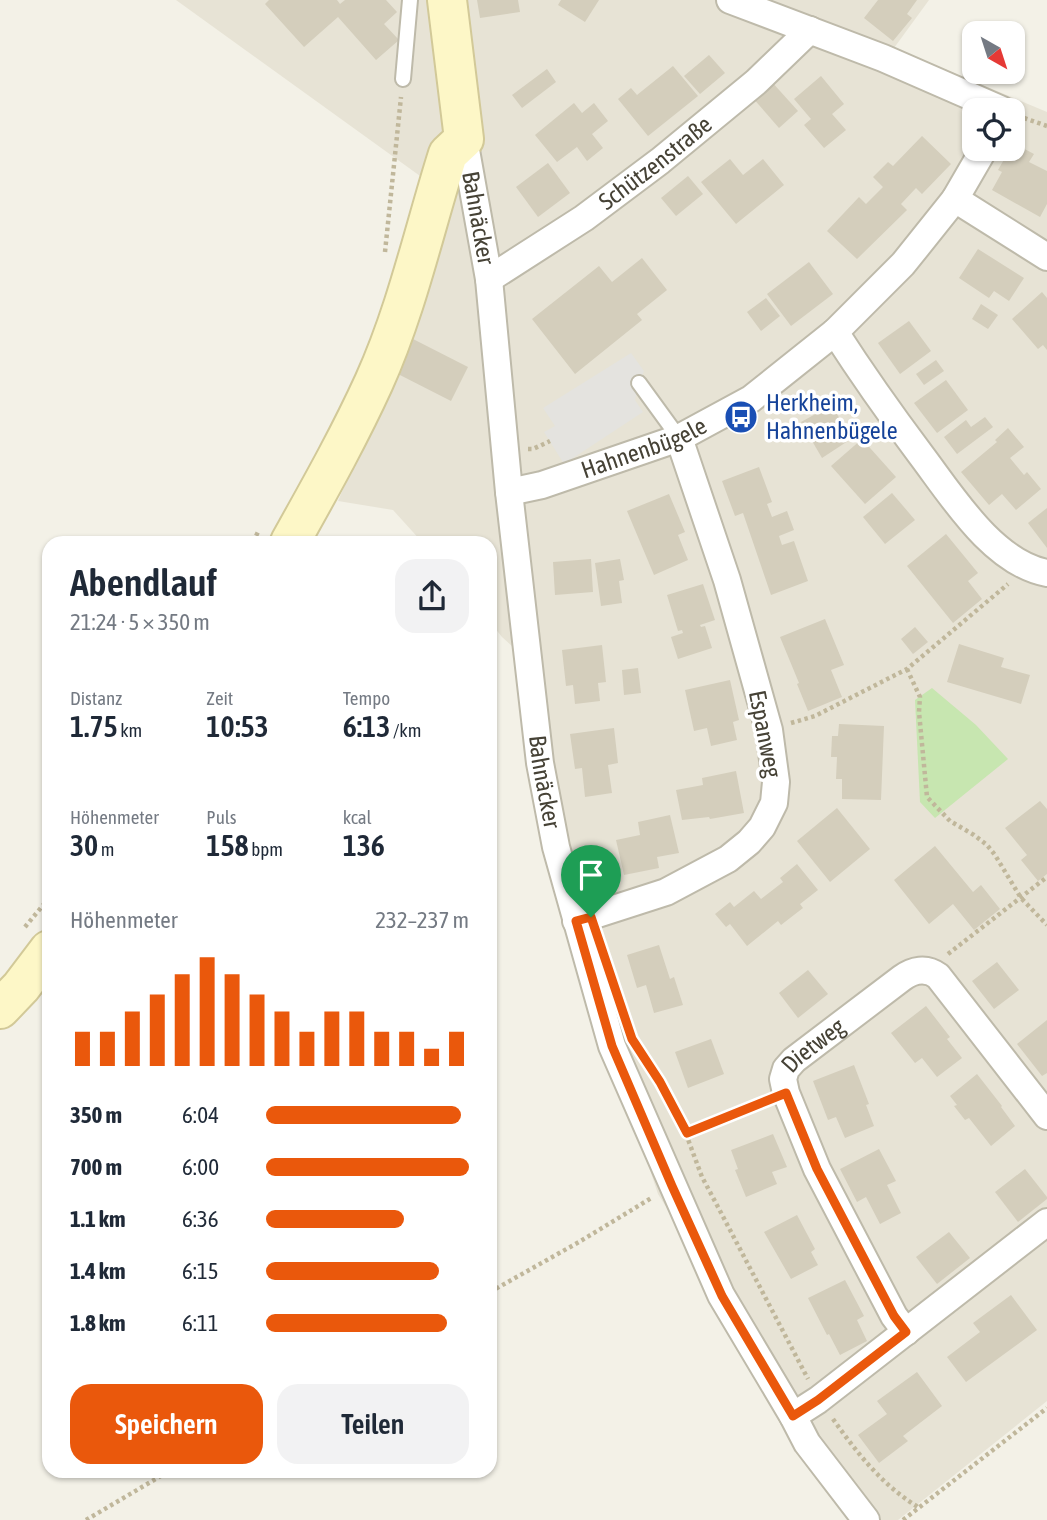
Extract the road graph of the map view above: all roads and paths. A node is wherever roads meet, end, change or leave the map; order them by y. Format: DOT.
graph roads {
  1 [pos="410,0"];
  2 [pos="447,0"];
  3 [pos="730,0"];
  4 [pos="810,30"];
  5 [pos="403,79"];
  6 [pos="975,98"];
  7 [pos="1025,118"];
  8 [pos="1047,125"];
  9 [pos="464,139"];
  10 [pos="977,161"];
  11 [pos="955,199"];
  12 [pos="1047,257"];
  13 [pos="384,264"];
  14 [pos="489,279"];
  15 [pos="835,332"];
  16 [pos="639,383"];
  17 [pos="679,438"];
  18 [pos="509,492"];
  19 [pos="276,536"];
  20 [pos="1037,570"];
  21 [pos="907,669"];
  22 [pos="769,730"];
  23 [pos="1047,877"];
  24 [pos="1021,898"];
  25 [pos="576,921"];
  26 [pos="1047,925"];
  27 [pos="42,959"];
  28 [pos="931,971"];
  29 [pos="0,1009"];
  30 [pos="653,1071"];
  31 [pos="786,1093"];
  32 [pos="1047,1116"];
  33 [pos="687,1133"];
  34 [pos="672,1186"];
  35 [pos="1047,1222"];
  36 [pos="497,1288"];
  37 [pos="906,1332"];
  38 [pos="818,1400"];
  39 [pos="1047,1408"];
  40 [pos="793,1416"];
  41 [pos="157,1478"];
  42 [pos="918,1507"];
  43 [pos="86,1520"];
  44 [pos="866,1520"];
  45 [pos="903,1520"];
  1 -- 5 [label="lane"];
  2 -- 9 [label="street"];
  3 -- 4 [label="street"];
  4 -- 6 [label="street"];
  4 -- 14 [label="street, Schützenstraße"];
  5 -- 13 [label="path"];
  7 -- 8 [label="path"];
  9 -- 14 [label="street, Bahnäcker"];
  9 -- 19 [label="street"];
  10 -- 11 [label="street, Hahnenbügele"];
  11 -- 12 [label="street"];
  11 -- 15 [label="street, Hahnenbügele"];
  14 -- 18 [label="street, Bahnäcker"];
  15 -- 17 [label="street, Hahnenbügele"];
  15 -- 20 [label="street"];
  16 -- 17 [label="lane"];
  17 -- 18 [label="street, Hahnenbügele"];
  17 -- 22 [label="street, Espanweg"];
  18 -- 25 [label="street, Bahnäcker"];
  20 -- 21 [label="path"];
  21 -- 22 [label="path"];
  21 -- 24 [label="path"];
  22 -- 25 [label="street, Espanweg"];
  23 -- 24 [label="path"];
  24 -- 26 [label="path"];
  24 -- 28 [label="path"];
  25 -- 34 [label="street, Bahnäcker"];
  27 -- 29 [label="street"];
  28 -- 31 [label="street, Dietweg"];
  28 -- 32 [label="street"];
  30 -- 33 [label="path"];
  31 -- 33 [label="path"];
  31 -- 37 [label="street, Dietweg"];
  33 -- 38 [label="path"];
  34 -- 36 [label="path"];
  34 -- 40 [label="street, Bahnäcker"];
  35 -- 37 [label="street"];
  37 -- 38 [label="street"];
  38 -- 40 [label="street"];
  38 -- 42 [label="path"];
  39 -- 42 [label="path"];
  40 -- 44 [label="street, Bahnäcker"];
  41 -- 43 [label="path"];
  42 -- 45 [label="path"];
}
